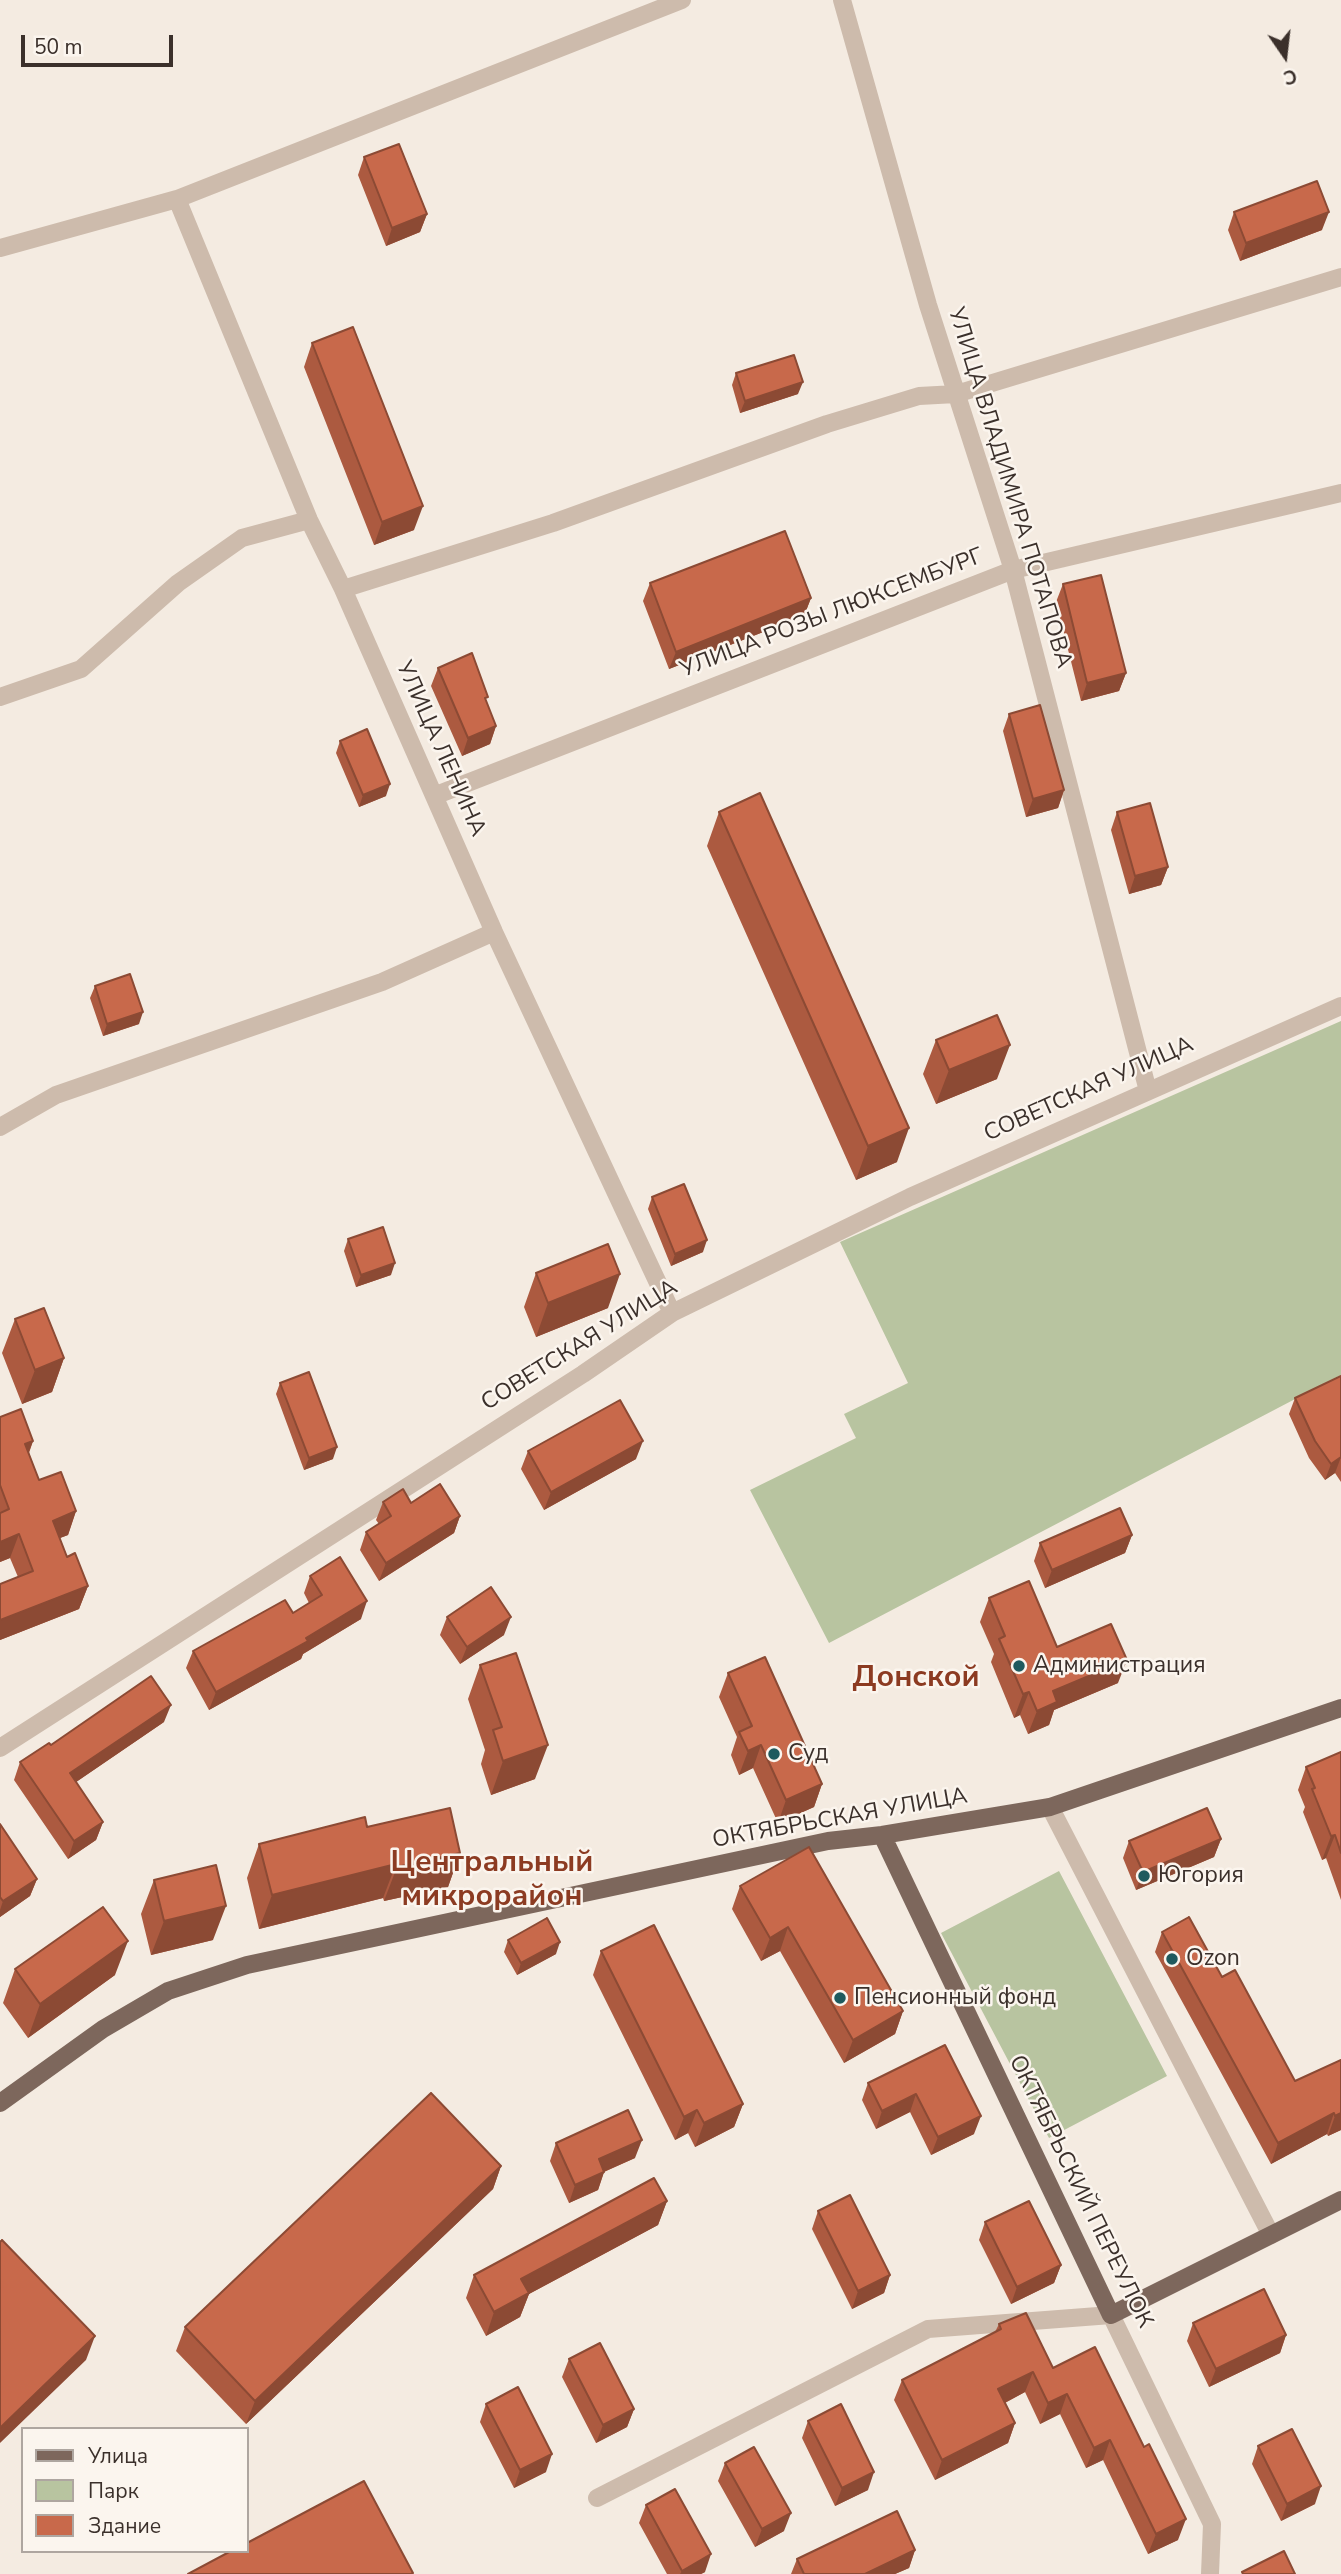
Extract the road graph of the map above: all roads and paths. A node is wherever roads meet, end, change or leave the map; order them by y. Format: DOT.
graph roads {
  1 [pos="682,0"];
  2 [pos="842,0"];
  3 [pos="177,199"];
  4 [pos="0,248"];
  5 [pos="1341,277"];
  6 [pos="956,394"];
  7 [pos="1341,493"];
  8 [pos="309,520"];
  9 [pos="1013,570"];
  10 [pos="343,589"];
  11 [pos="0,697"];
  12 [pos="433,796"];
  13 [pos="494,932"];
  14 [pos="1341,1006"];
  15 [pos="1149,1091"];
  16 [pos="0,1126"];
  17 [pos="672,1313"];
  18 [pos="1341,1708"];
  19 [pos="0,1748"];
  20 [pos="1049,1807"];
  21 [pos="882,1835"];
  22 [pos="0,2104"];
  23 [pos="1341,2200"];
  24 [pos="1271,2235"];
  25 [pos="1111,2315"];
  26 [pos="597,2498"];
  27 [pos="1210,2574"];
  1 -- 3 [label="street"];
  2 -- 6 [label="street, УЛИЦА ВЛАДИМИРА ПОТАПОВА"];
  3 -- 4 [label="street"];
  3 -- 8 [label="street, УЛИЦА ЛЕНИНА"];
  5 -- 6 [label="street"];
  6 -- 9 [label="street, УЛИЦА ВЛАДИМИРА ПОТАПОВА"];
  6 -- 10 [label="street"];
  7 -- 9 [label="street, УЛИЦА РОЗЫ ЛЮКСЕМБУРГ"];
  8 -- 10 [label="street, УЛИЦА ЛЕНИНА"];
  8 -- 11 [label="street"];
  9 -- 12 [label="street, УЛИЦА РОЗЫ ЛЮКСЕМБУРГ"];
  9 -- 15 [label="street, УЛИЦА ВЛАДИМИРА ПОТАПОВА"];
  10 -- 12 [label="street, УЛИЦА ЛЕНИНА"];
  12 -- 13 [label="street, УЛИЦА ЛЕНИНА"];
  13 -- 16 [label="street"];
  13 -- 17 [label="street, УЛИЦА ЛЕНИНА"];
  14 -- 15 [label="street, СОВЕТСКАЯ УЛИЦА"];
  15 -- 17 [label="street, СОВЕТСКАЯ УЛИЦА"];
  17 -- 19 [label="street, СОВЕТСКАЯ УЛИЦА"];
  18 -- 20 [label="main road, ОКТЯБРЬСКАЯ УЛИЦА"];
  20 -- 21 [label="main road, ОКТЯБРЬСКАЯ УЛИЦА"];
  20 -- 24 [label="street"];
  21 -- 22 [label="main road, ОКТЯБРЬСКАЯ УЛИЦА"];
  21 -- 25 [label="main road, ОКТЯБРЬСКИЙ ПЕРЕУЛОК"];
  23 -- 24 [label="main road"];
  24 -- 25 [label="main road"];
  25 -- 26 [label="street"];
  25 -- 27 [label="street, ОКТЯБРЬСКИЙ ПЕРЕУЛОК"];
}
